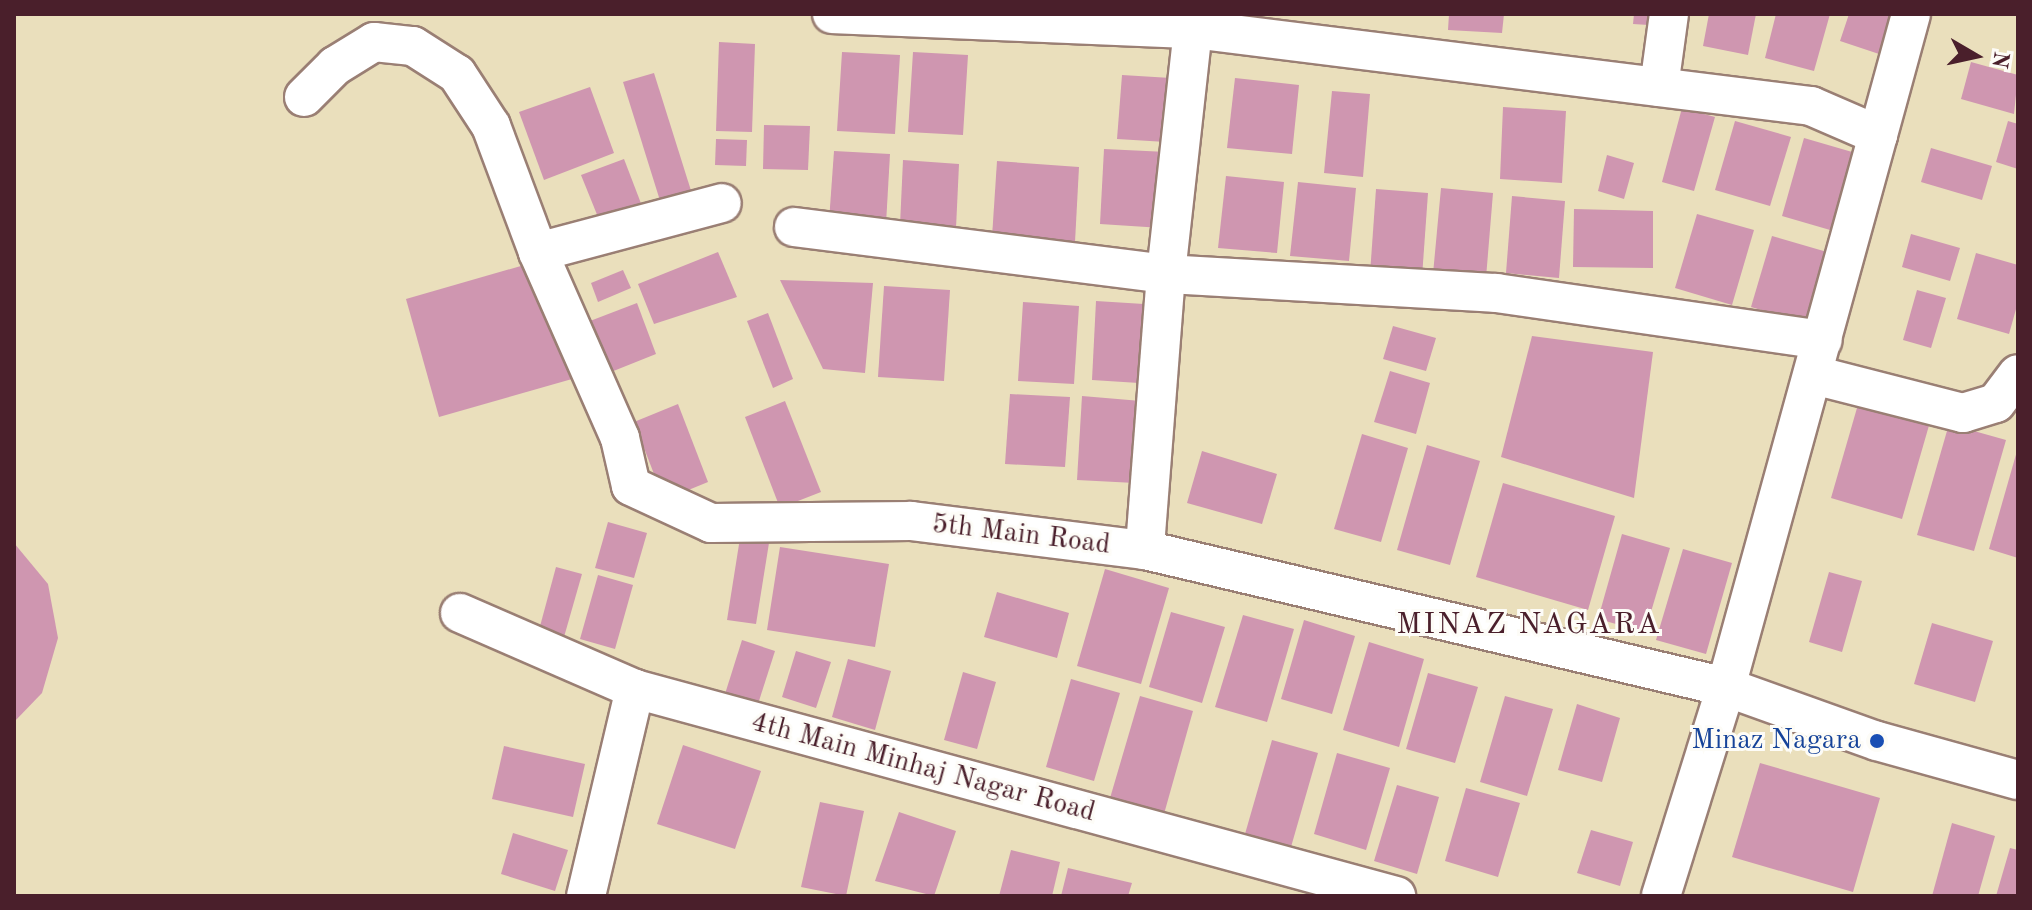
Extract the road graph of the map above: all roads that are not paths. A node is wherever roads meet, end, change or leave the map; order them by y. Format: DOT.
graph roads {
  1 [pos="832,14"];
  2 [pos="1669,14"];
  3 [pos="1911,14"];
  4 [pos="942,16"];
  5 [pos="1194,22"];
  6 [pos="1659,87"];
  7 [pos="304,97"];
  8 [pos="1878,135"];
  9 [pos="722,203"];
  10 [pos="794,227"];
  11 [pos="538,252"];
  12 [pos="1166,274"];
  13 [pos="1818,358"];
  14 [pos="2018,374"];
  15 [pos="1145,550"];
  16 [pos="460,613"];
  17 [pos="1726,687"];
  18 [pos="635,689"];
  19 [pos="2018,780"];
  20 [pos="586,896"];
  21 [pos="1396,896"];
  22 [pos="1661,896"];
  1 -- 4 [label="street"];
  2 -- 6 [label="street"];
  3 -- 8 [label="street"];
  4 -- 5 [label="street"];
  5 -- 6 [label="street"];
  5 -- 12 [label="street"];
  6 -- 8 [label="street"];
  7 -- 11 [label="street, 5th Main Road"];
  8 -- 13 [label="street"];
  9 -- 11 [label="street"];
  10 -- 12 [label="street"];
  11 -- 15 [label="street, 5th Main Road"];
  12 -- 13 [label="street"];
  12 -- 15 [label="street"];
  13 -- 14 [label="street"];
  13 -- 17 [label="street"];
  15 -- 17 [label="street, 5th Main Road"];
  16 -- 18 [label="street, 4th Main Minhaj Nagar Road"];
  17 -- 19 [label="street, 5th Main Road"];
  17 -- 22 [label="street"];
  18 -- 20 [label="street"];
  18 -- 21 [label="street, 4th Main Minhaj Nagar Road"];
}
